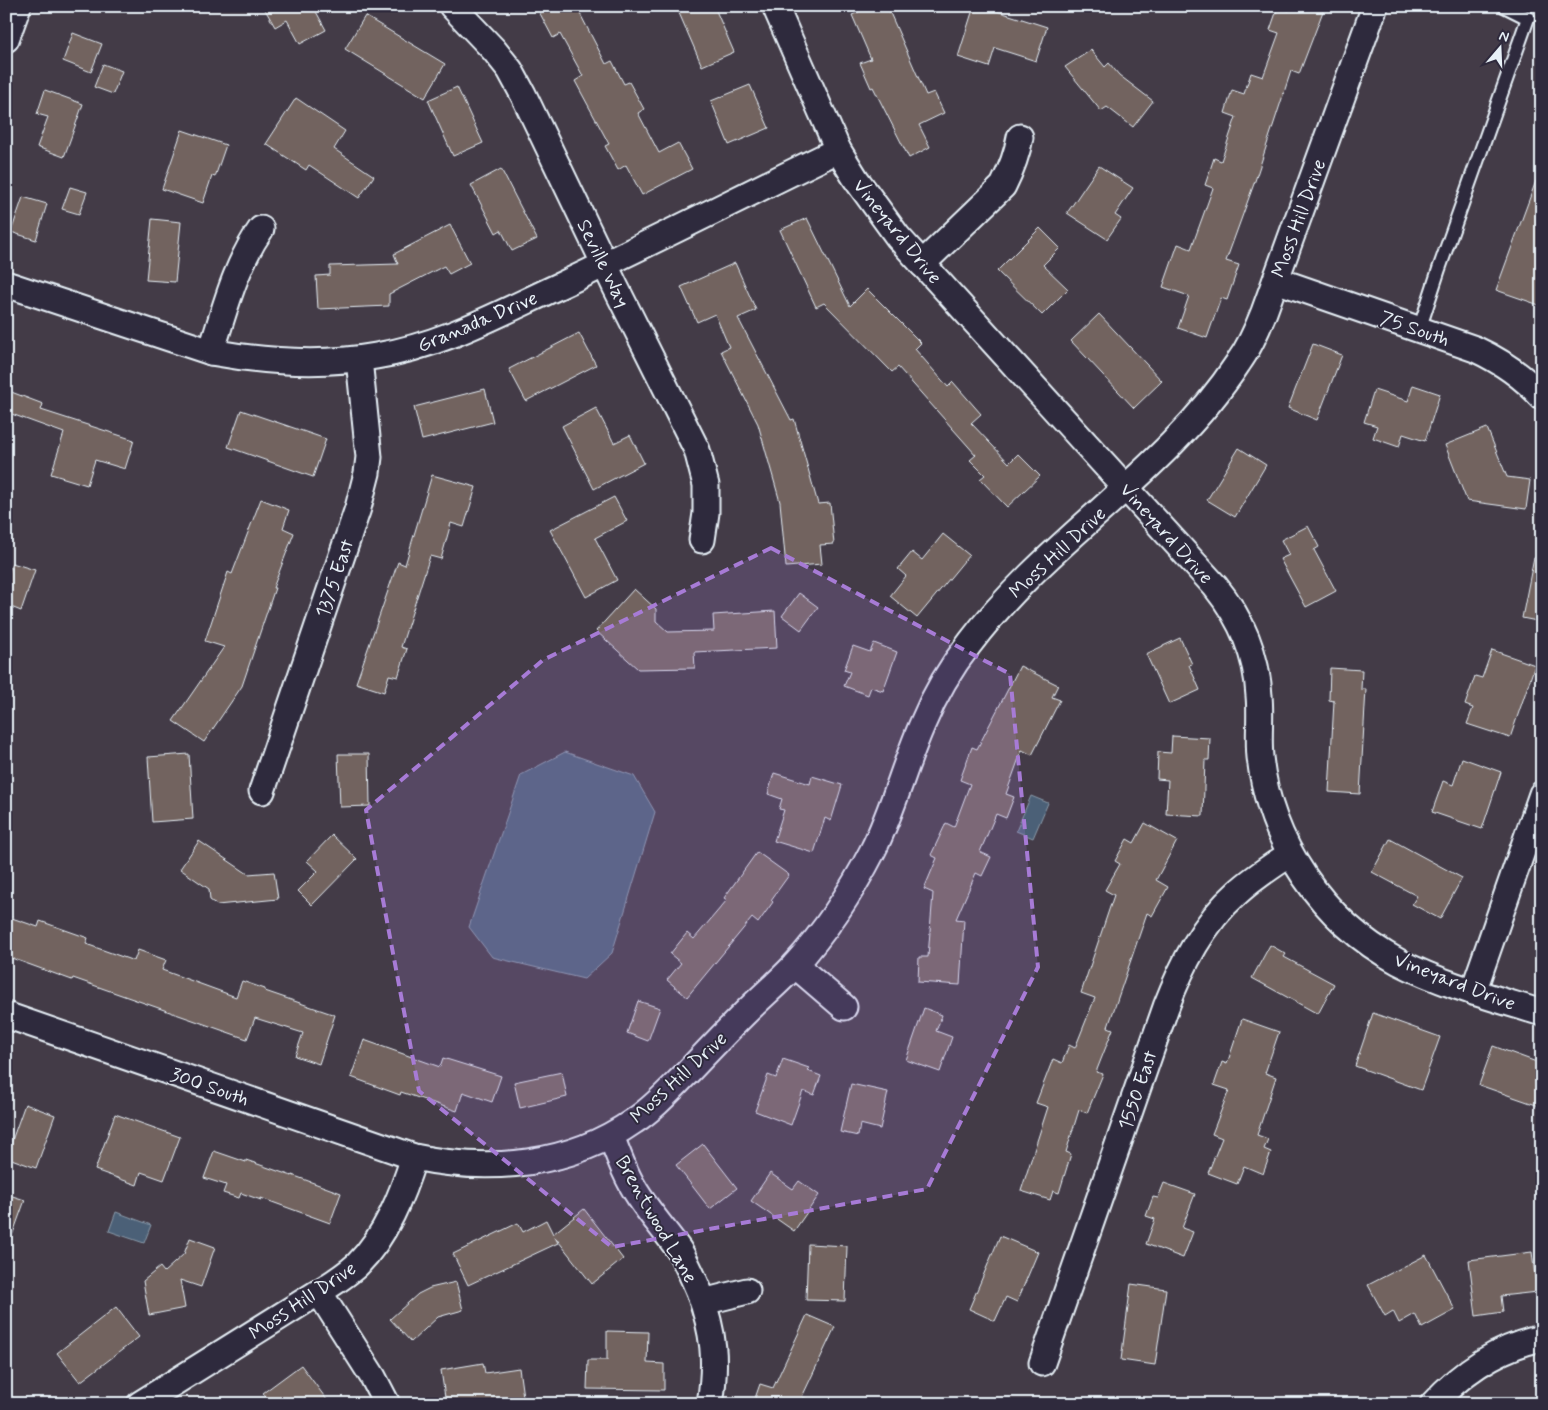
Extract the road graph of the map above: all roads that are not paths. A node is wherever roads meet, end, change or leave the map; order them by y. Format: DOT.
graph roads {
  1 [pos="18,6"];
  2 [pos="452,6"];
  3 [pos="775,6"];
  4 [pos="1375,6"];
  5 [pos="1504,6"];
  6 [pos="6,39"];
  7 [pos="1020,137"];
  8 [pos="838,150"];
  9 [pos="261,229"];
  10 [pos="604,264"];
  11 [pos="922,264"];
  12 [pos="1276,280"];
  13 [pos="6,284"];
  14 [pos="1419,330"];
  15 [pos="211,352"];
  16 [pos="359,359"];
  17 [pos="1542,397"];
  18 [pos="1126,488"];
  19 [pos="702,540"];
  20 [pos="262,791"];
  21 [pos="1542,794"];
  22 [pos="1290,854"];
  23 [pos="795,965"];
  24 [pos="1473,992"];
  25 [pos="844,1007"];
  26 [pos="1542,1013"];
  27 [pos="6,1014"];
  28 [pos="610,1136"];
  29 [pos="414,1157"];
  30 [pos="747,1291"];
  31 [pos="319,1292"];
  32 [pos="703,1302"];
  33 [pos="1542,1338"];
  34 [pos="1042,1363"];
  35 [pos="140,1404"];
  36 [pos="387,1404"];
  37 [pos="710,1404"];
  38 [pos="1433,1404"];
  1 -- 6 [label="street"];
  2 -- 10 [label="street, Seville Way"];
  3 -- 8 [label="street, Vineyard Drive"];
  4 -- 12 [label="street, Moss Hill Drive"];
  5 -- 14 [label="lane"];
  7 -- 11 [label="street"];
  8 -- 10 [label="street, Granada Drive"];
  8 -- 11 [label="street, Vineyard Drive"];
  9 -- 15 [label="street"];
  10 -- 16 [label="street, Granada Drive"];
  10 -- 19 [label="street, Seville Way"];
  11 -- 18 [label="street, Vineyard Drive"];
  12 -- 14 [label="street, 75 South"];
  12 -- 18 [label="street, Moss Hill Drive"];
  13 -- 15 [label="street, Granada Drive"];
  14 -- 17 [label="street, 75 South"];
  15 -- 16 [label="street, Granada Drive"];
  16 -- 20 [label="street, 1375 East"];
  18 -- 22 [label="street, Vineyard Drive"];
  18 -- 23 [label="street, Moss Hill Drive"];
  21 -- 24 [label="street"];
  22 -- 24 [label="street, Vineyard Drive"];
  22 -- 34 [label="street, 1550 East"];
  23 -- 25 [label="street"];
  23 -- 28 [label="street, Moss Hill Drive"];
  24 -- 26 [label="street, Vineyard Drive"];
  27 -- 29 [label="street, 300 South"];
  28 -- 29 [label="street, Moss Hill Drive"];
  28 -- 32 [label="street, Brentwood Lane"];
  29 -- 31 [label="street, Moss Hill Drive"];
  30 -- 32 [label="street, Brentwood Lane"];
  31 -- 35 [label="street, Moss Hill Drive"];
  31 -- 36 [label="street"];
  32 -- 37 [label="street, Brentwood Lane"];
  33 -- 38 [label="street"];
}
